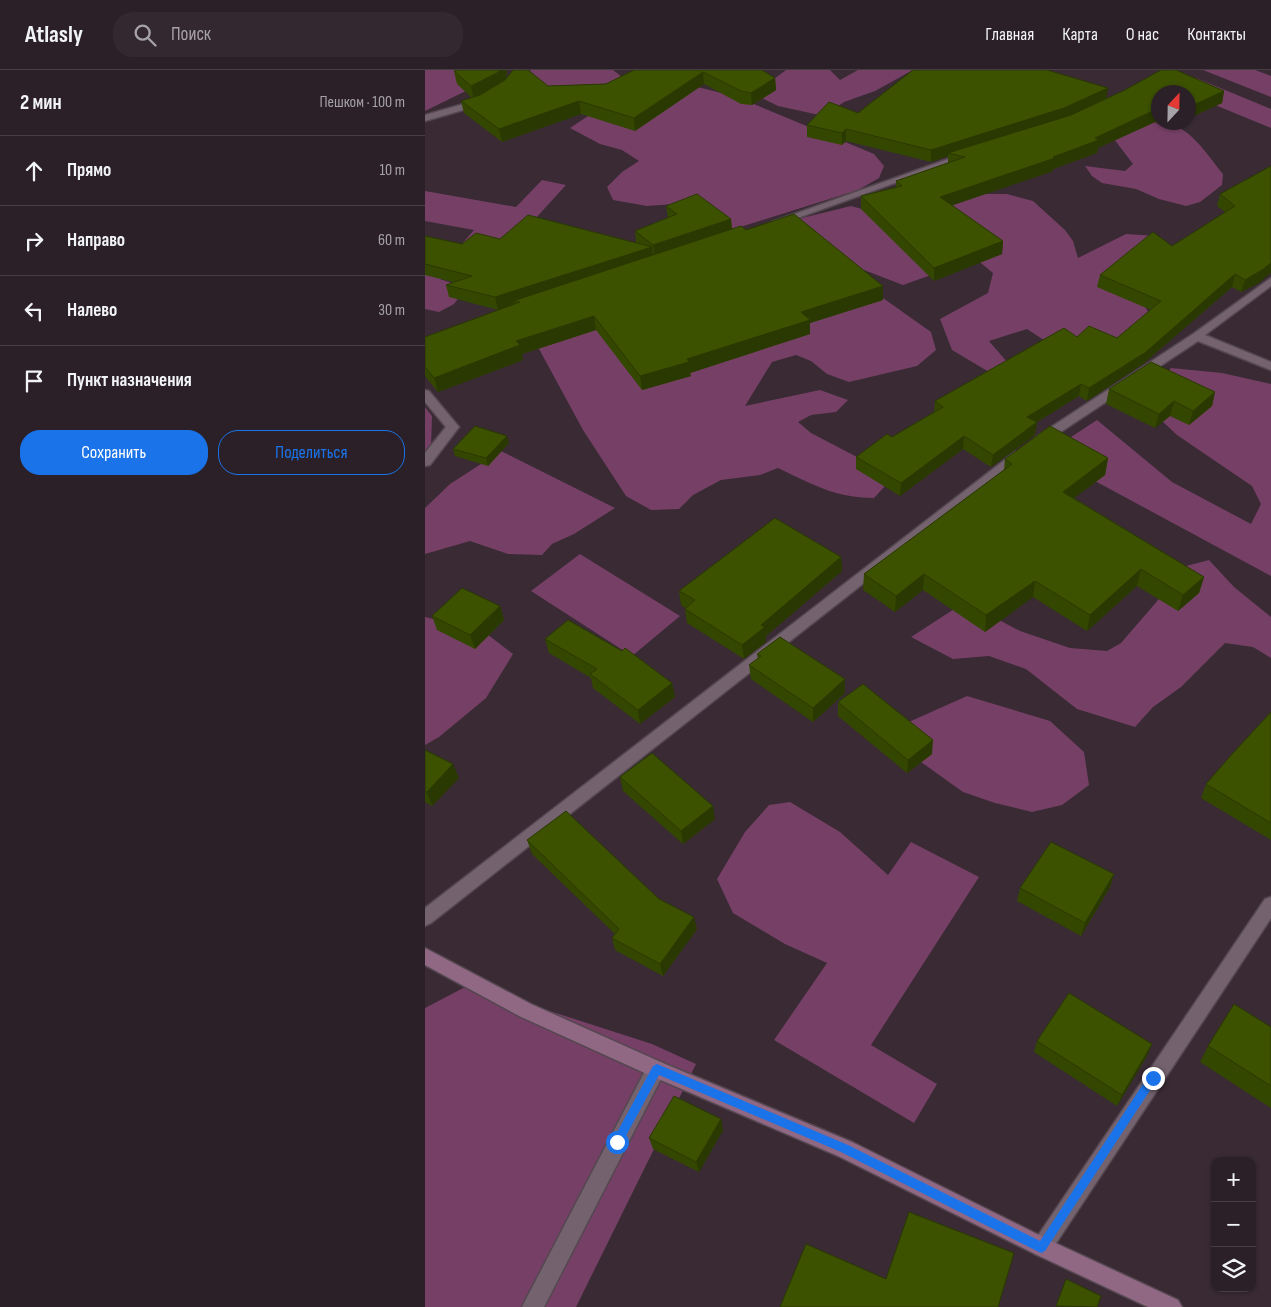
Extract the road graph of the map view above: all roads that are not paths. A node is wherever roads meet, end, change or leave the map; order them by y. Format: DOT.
graph roads {
  1 [pos="489,99"];
  2 [pos="425,118"];
  3 [pos="972,154"];
  4 [pos="767,226"];
  5 [pos="1271,281"];
  6 [pos="1197,336"];
  7 [pos="1271,366"];
  8 [pos="425,394"];
  9 [pos="425,462"];
  10 [pos="1271,904"];
  11 [pos="425,918"];
  12 [pos="425,956"];
  13 [pos="657,1069"];
  14 [pos="1041,1247"];
  15 [pos="533,1307"];
  16 [pos="1171,1307"];
  1 -- 2 [label="street"];
  3 -- 4 [label="street"];
  5 -- 6 [label="street"];
  6 -- 7 [label="street"];
  6 -- 11 [label="street"];
  8 -- 9 [label="street"];
  10 -- 14 [label="street"];
  12 -- 13 [label="street"];
  13 -- 14 [label="street"];
  13 -- 15 [label="street"];
  14 -- 16 [label="street"];
}
